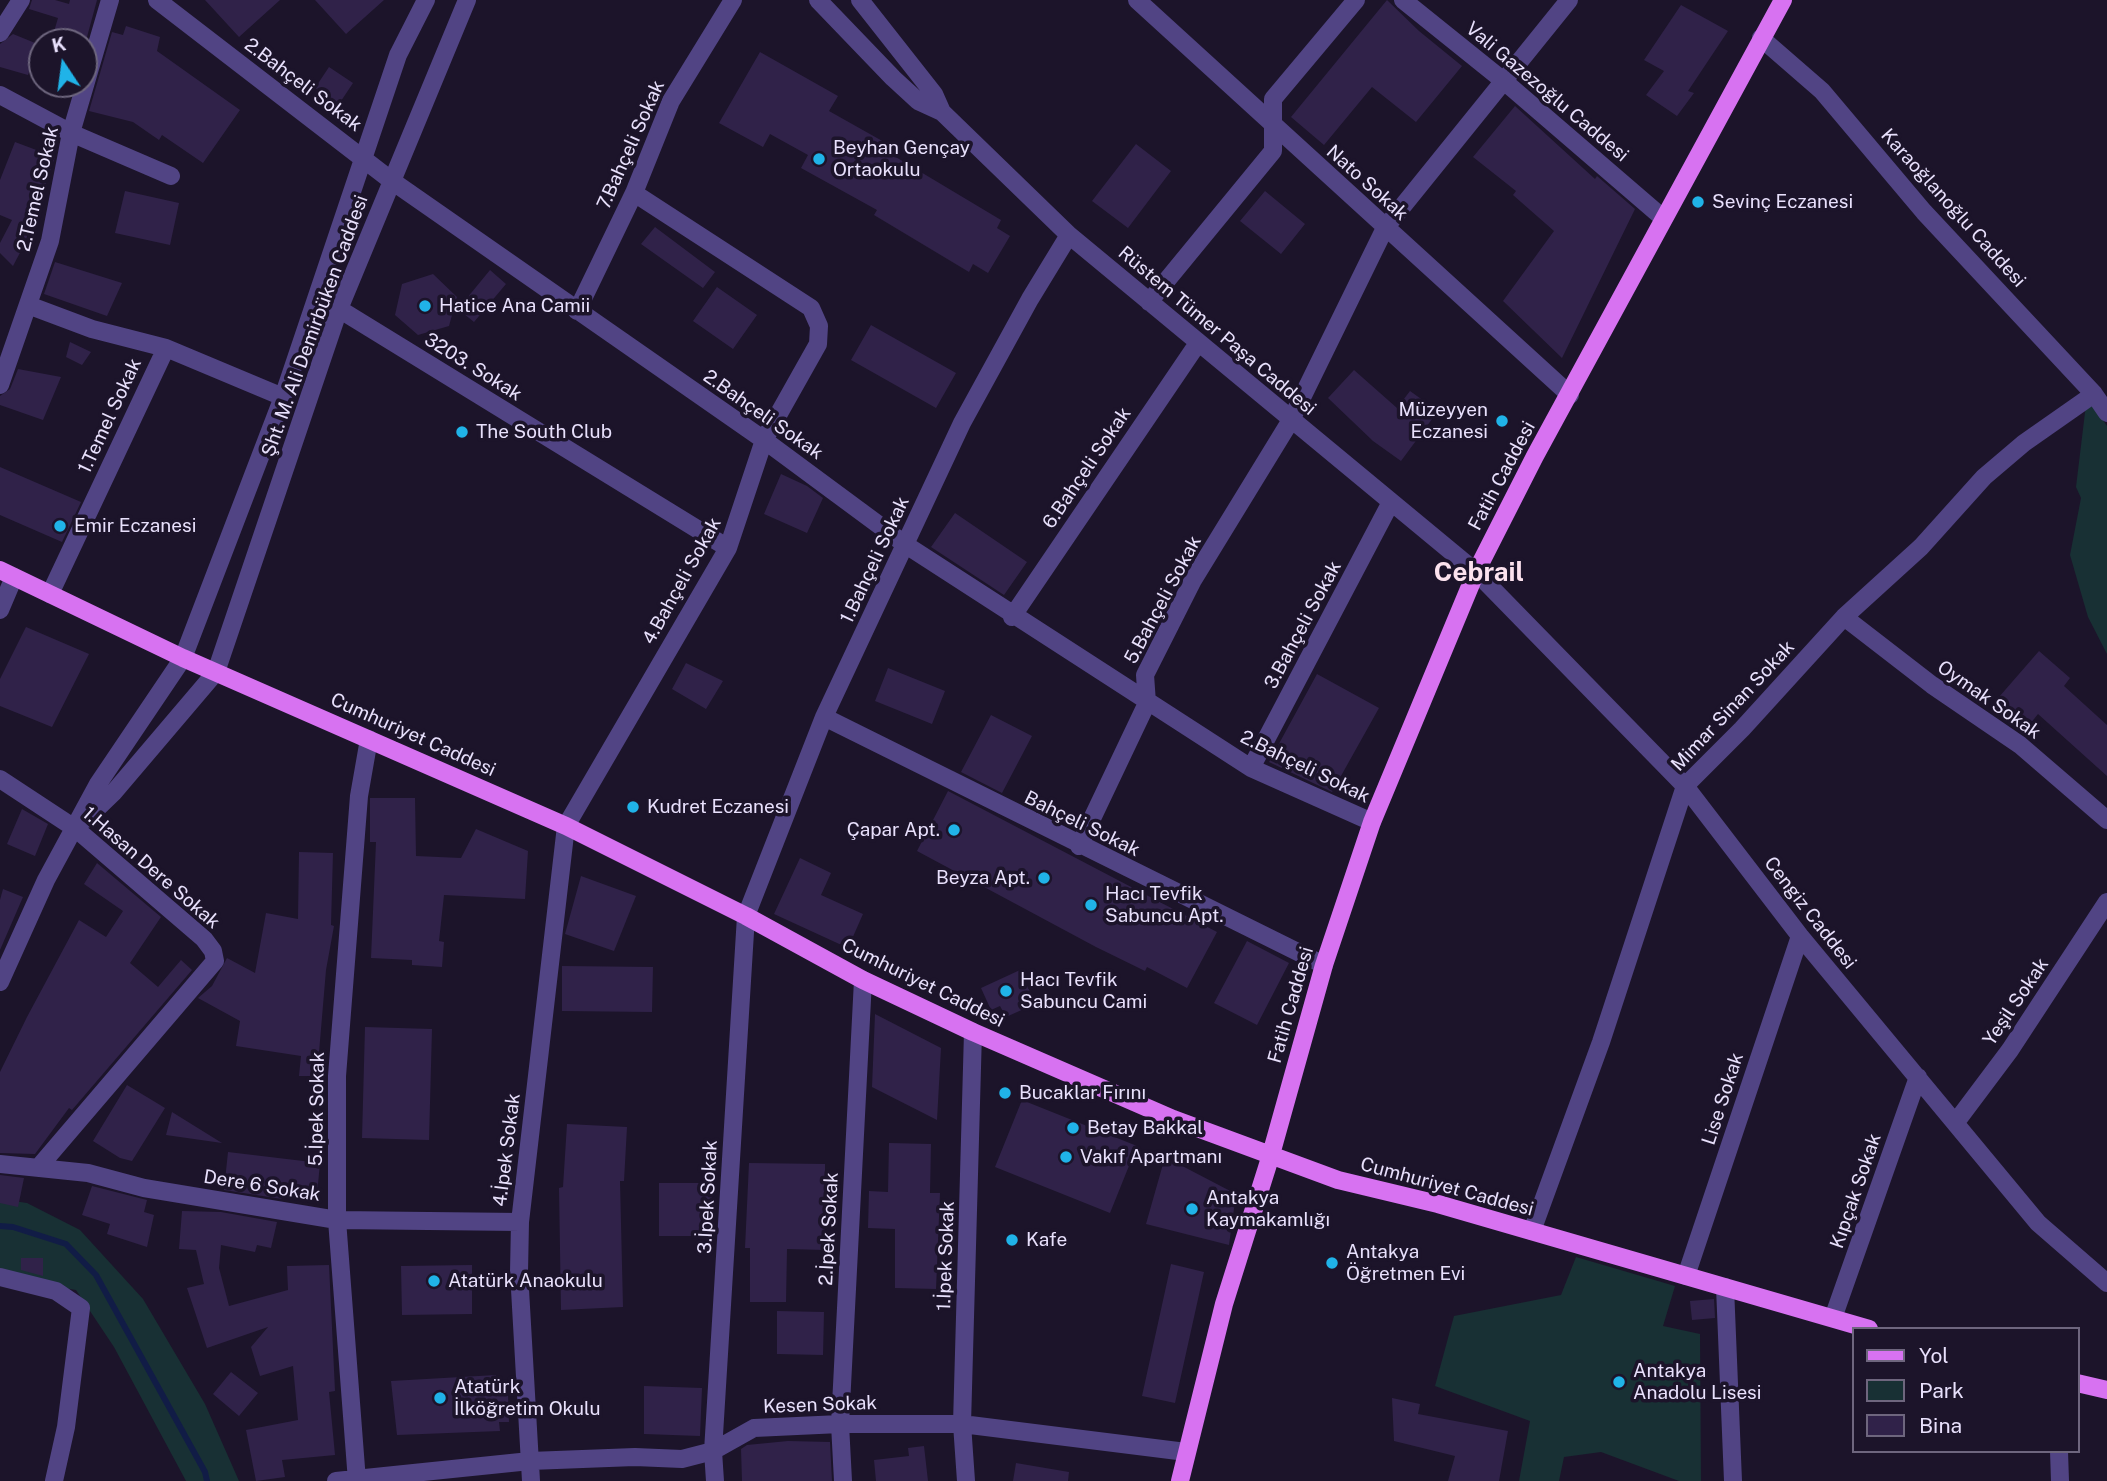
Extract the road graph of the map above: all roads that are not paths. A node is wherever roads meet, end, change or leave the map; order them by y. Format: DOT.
graph roads {
  1 [pos="21,0"];
  2 [pos="110,0"];
  3 [pos="157,0"];
  4 [pos="426,0"];
  5 [pos="467,0"];
  6 [pos="733,0"];
  7 [pos="818,0"];
  8 [pos="860,0"];
  9 [pos="1137,0"];
  10 [pos="1356,0"];
  11 [pos="1403,0"];
  12 [pos="1569,0"];
  13 [pos="1783,0"];
  14 [pos="0,33"];
  15 [pos="1761,38"];
  16 [pos="1505,82"];
  17 [pos="0,95"];
  18 [pos="942,112"];
  19 [pos="1274,127"];
  20 [pos="71,133"];
  21 [pos="365,158"];
  22 [pos="171,176"];
  23 [pos="391,181"];
  24 [pos="634,193"];
  25 [pos="1663,218"];
  26 [pos="1385,228"];
  27 [pos="1069,235"];
  28 [pos="1149,302"];
  29 [pos="29,305"];
  30 [pos="339,309"];
  31 [pos="577,312"];
  32 [pos="1198,343"];
  33 [pos="166,348"];
  34 [pos="0,385"];
  35 [pos="2094,394"];
  36 [pos="1570,395"];
  37 [pos="283,397"];
  38 [pos="2107,413"];
  39 [pos="1292,420"];
  40 [pos="764,440"];
  41 [pos="1391,502"];
  42 [pos="906,545"];
  43 [pos="728,548"];
  44 [pos="1476,572"];
  45 [pos="7,573"];
  46 [pos="50,594"];
  47 [pos="0,610"];
  48 [pos="1012,617"];
  49 [pos="1844,617"];
  50 [pos="183,657"];
  51 [pos="216,672"];
  52 [pos="1147,703"];
  53 [pos="824,717"];
  54 [pos="369,739"];
  55 [pos="1251,768"];
  56 [pos="0,779"];
  57 [pos="1685,786"];
  58 [pos="2107,820"];
  59 [pos="1371,822"];
  60 [pos="566,826"];
  61 [pos="76,829"];
  62 [pos="1079,846"];
  63 [pos="2107,902"];
  64 [pos="746,916"];
  65 [pos="1800,936"];
  66 [pos="1324,965"];
  67 [pos="863,980"];
  68 [pos="0,982"];
  69 [pos="973,1032"];
  70 [pos="1918,1077"];
  71 [pos="1956,1122"];
  72 [pos="1270,1158"];
  73 [pos="0,1164"];
  74 [pos="38,1168"];
  75 [pos="337,1220"];
  76 [pos="520,1222"];
  77 [pos="1532,1231"];
  78 [pos="1686,1276"];
  79 [pos="0,1278"];
  80 [pos="2107,1283"];
  81 [pos="1725,1287"];
  82 [pos="1833,1318"];
  83 [pos="1862,1327"];
  84 [pos="2079,1383"];
  85 [pos="2107,1390"];
  86 [pos="840,1424"];
  87 [pos="962,1424"];
  88 [pos="713,1451"];
  89 [pos="1186,1452"];
  90 [pos="2059,1453"];
  91 [pos="530,1461"];
  92 [pos="357,1479"];
  93 [pos="54,1481"];
  94 [pos="336,1481"];
  95 [pos="531,1481"];
  96 [pos="715,1481"];
  97 [pos="843,1481"];
  98 [pos="966,1481"];
  99 [pos="1181,1481"];
  100 [pos="1733,1481"];
  101 [pos="2060,1481"];
  1 -- 14 [label="street"];
  2 -- 20 [label="street, 2.Temel Sokak"];
  3 -- 21 [label="street, 2.Bahçeli Sokak"];
  4 -- 21 [label="street, Şht. M. Ali Demirbüken Caddesi"];
  5 -- 23 [label="street, Şht. M. Ali Demirbüken Caddesi"];
  6 -- 24 [label="street, 7.Bahçeli Sokak"];
  7 -- 18 [label="street, Rüstem Tümer Paşa Caddesi"];
  8 -- 18 [label="street, Rüstem Tümer Paşa Caddesi"];
  9 -- 19 [label="street, Nato Sokak"];
  10 -- 19 [label="street"];
  11 -- 16 [label="street, Vali Gazezoğlu Caddesi"];
  12 -- 16 [label="street, 5.Bahçeli Sokak"];
  13 -- 15 [label="main road, Fatih Caddesi"];
  15 -- 25 [label="main road, Fatih Caddesi"];
  15 -- 35 [label="street, Karaoğlanoğlu Caddesi"];
  16 -- 25 [label="street, Vali Gazezoğlu Caddesi"];
  16 -- 26 [label="street, 5.Bahçeli Sokak"];
  17 -- 20 [label="street"];
  18 -- 27 [label="street, Rüstem Tümer Paşa Caddesi"];
  19 -- 26 [label="street, Nato Sokak"];
  19 -- 28 [label="street"];
  20 -- 22 [label="street"];
  20 -- 29 [label="street, 2.Temel Sokak"];
  21 -- 23 [label="street, 2.Bahçeli Sokak"];
  21 -- 37 [label="street, Şht. M. Ali Demirbüken Caddesi"];
  23 -- 30 [label="street, Şht. M. Ali Demirbüken Caddesi"];
  23 -- 31 [label="street, 2.Bahçeli Sokak"];
  24 -- 31 [label="street, 7.Bahçeli Sokak"];
  24 -- 40 [label="street, 4.Bahçeli Sokak"];
  25 -- 36 [label="main road, Fatih Caddesi"];
  26 -- 36 [label="street, Nato Sokak"];
  26 -- 39 [label="street, 5.Bahçeli Sokak"];
  27 -- 28 [label="street, Rüstem Tümer Paşa Caddesi"];
  27 -- 42 [label="street, 1.Bahçeli Sokak"];
  28 -- 32 [label="street, Rüstem Tümer Paşa Caddesi"];
  29 -- 33 [label="street, 1.Temel Sokak"];
  29 -- 34 [label="street, 2.Temel Sokak"];
  30 -- 43 [label="street, 3203. Sokak"];
  30 -- 51 [label="street, Şht. M. Ali Demirbüken Caddesi"];
  31 -- 40 [label="street, 2.Bahçeli Sokak"];
  32 -- 39 [label="street, Rüstem Tümer Paşa Caddesi"];
  32 -- 48 [label="street, 6.Bahçeli Sokak"];
  33 -- 37 [label="street"];
  33 -- 46 [label="street, 1.Temel Sokak"];
  35 -- 38 [label="street, Karaoğlanoğlu Caddesi"];
  35 -- 49 [label="street, Mimar Sinan Sokak"];
  36 -- 44 [label="main road, Fatih Caddesi"];
  37 -- 50 [label="street, Şht. M. Ali Demirbüken Caddesi"];
  39 -- 41 [label="street, Rüstem Tümer Paşa Caddesi"];
  39 -- 52 [label="street, 5.Bahçeli Sokak"];
  40 -- 42 [label="street, 2.Bahçeli Sokak"];
  40 -- 43 [label="street, 4.Bahçeli Sokak"];
  41 -- 44 [label="street, Rüstem Tümer Paşa Caddesi"];
  41 -- 55 [label="street, 3.Bahçeli Sokak"];
  42 -- 48 [label="street, 2.Bahçeli Sokak"];
  42 -- 53 [label="street, 1.Bahçeli Sokak"];
  43 -- 60 [label="street, 4.Bahçeli Sokak"];
  44 -- 57 [label="street, Cengiz Caddesi"];
  44 -- 59 [label="main road, Fatih Caddesi"];
  45 -- 46 [label="main road, Cumhuriyet Caddesi"];
  45 -- 47 [label="street"];
  46 -- 50 [label="main road, Cumhuriyet Caddesi"];
  48 -- 52 [label="street, 2.Bahçeli Sokak"];
  49 -- 57 [label="street, Mimar Sinan Sokak"];
  49 -- 58 [label="street, Oymak Sokak"];
  50 -- 51 [label="main road, Cumhuriyet Caddesi"];
  50 -- 61 [label="street, Şht. M. Ali Demirbüken Caddesi"];
  51 -- 54 [label="main road, Cumhuriyet Caddesi"];
  51 -- 61 [label="street"];
  52 -- 55 [label="street, 2.Bahçeli Sokak"];
  52 -- 62 [label="street, 5.Bahçeli Sokak"];
  53 -- 62 [label="street, Bahçeli Sokak"];
  53 -- 64 [label="street, 1.Bahçeli Sokak"];
  54 -- 60 [label="main road, Cumhuriyet Caddesi"];
  54 -- 75 [label="street, 5.İpek Sokak"];
  55 -- 59 [label="street, 2.Bahçeli Sokak"];
  56 -- 61 [label="street, 1.Hasan Dere Sokak"];
  57 -- 65 [label="street, Cengiz Caddesi"];
  57 -- 77 [label="street, Mimar Sinan Sokak"];
  59 -- 66 [label="main road, Fatih Caddesi"];
  60 -- 64 [label="main road, Cumhuriyet Caddesi"];
  60 -- 76 [label="street, 4.İpek Sokak"];
  61 -- 68 [label="street"];
  61 -- 74 [label="street, 1.Hasan Dere Sokak"];
  62 -- 66 [label="street, Bahçeli Sokak"];
  63 -- 71 [label="street, Yeşil Sokak"];
  64 -- 67 [label="main road, Cumhuriyet Caddesi"];
  64 -- 88 [label="street, 3.İpek Sokak"];
  65 -- 70 [label="street, Cengiz Caddesi"];
  65 -- 78 [label="street, Lise Sokak"];
  66 -- 72 [label="main road, Fatih Caddesi"];
  67 -- 69 [label="main road, Cumhuriyet Caddesi"];
  67 -- 86 [label="street, 2.İpek Sokak"];
  69 -- 72 [label="main road, Cumhuriyet Caddesi"];
  69 -- 87 [label="street, 1.İpek Sokak"];
  70 -- 71 [label="street, Cengiz Caddesi"];
  70 -- 82 [label="street, Kıpçak Sokak"];
  71 -- 80 [label="street, Cengiz Caddesi"];
  72 -- 77 [label="main road, Cumhuriyet Caddesi"];
  72 -- 89 [label="main road, Fatih Caddesi"];
  73 -- 74 [label="street, Dere 6 Sokak"];
  74 -- 75 [label="street, Dere 6 Sokak"];
  75 -- 76 [label="street, Dere 6 Sokak"];
  75 -- 92 [label="street, 5.İpek Sokak"];
  76 -- 91 [label="street, 4.İpek Sokak"];
  77 -- 78 [label="main road, Cumhuriyet Caddesi"];
  78 -- 81 [label="main road, Cumhuriyet Caddesi"];
  79 -- 93 [label="street"];
  81 -- 82 [label="main road, Cumhuriyet Caddesi"];
  81 -- 100 [label="street"];
  82 -- 83 [label="main road, Cumhuriyet Caddesi"];
  84 -- 85 [label="main road"];
  86 -- 87 [label="street, Kesen Sokak"];
  86 -- 88 [label="street, Kesen Sokak"];
  86 -- 97 [label="street, 2.İpek Sokak"];
  87 -- 89 [label="street, Kesen Sokak"];
  87 -- 98 [label="street, 1.İpek Sokak"];
  88 -- 91 [label="street, Kesen Sokak"];
  88 -- 96 [label="street, 3.İpek Sokak"];
  89 -- 99 [label="main road, Fatih Caddesi"];
  90 -- 101 [label="street"];
  91 -- 92 [label="street, Kesen Sokak"];
  91 -- 95 [label="street, 4.İpek Sokak"];
  92 -- 94 [label="street, Kesen Sokak"];
}
